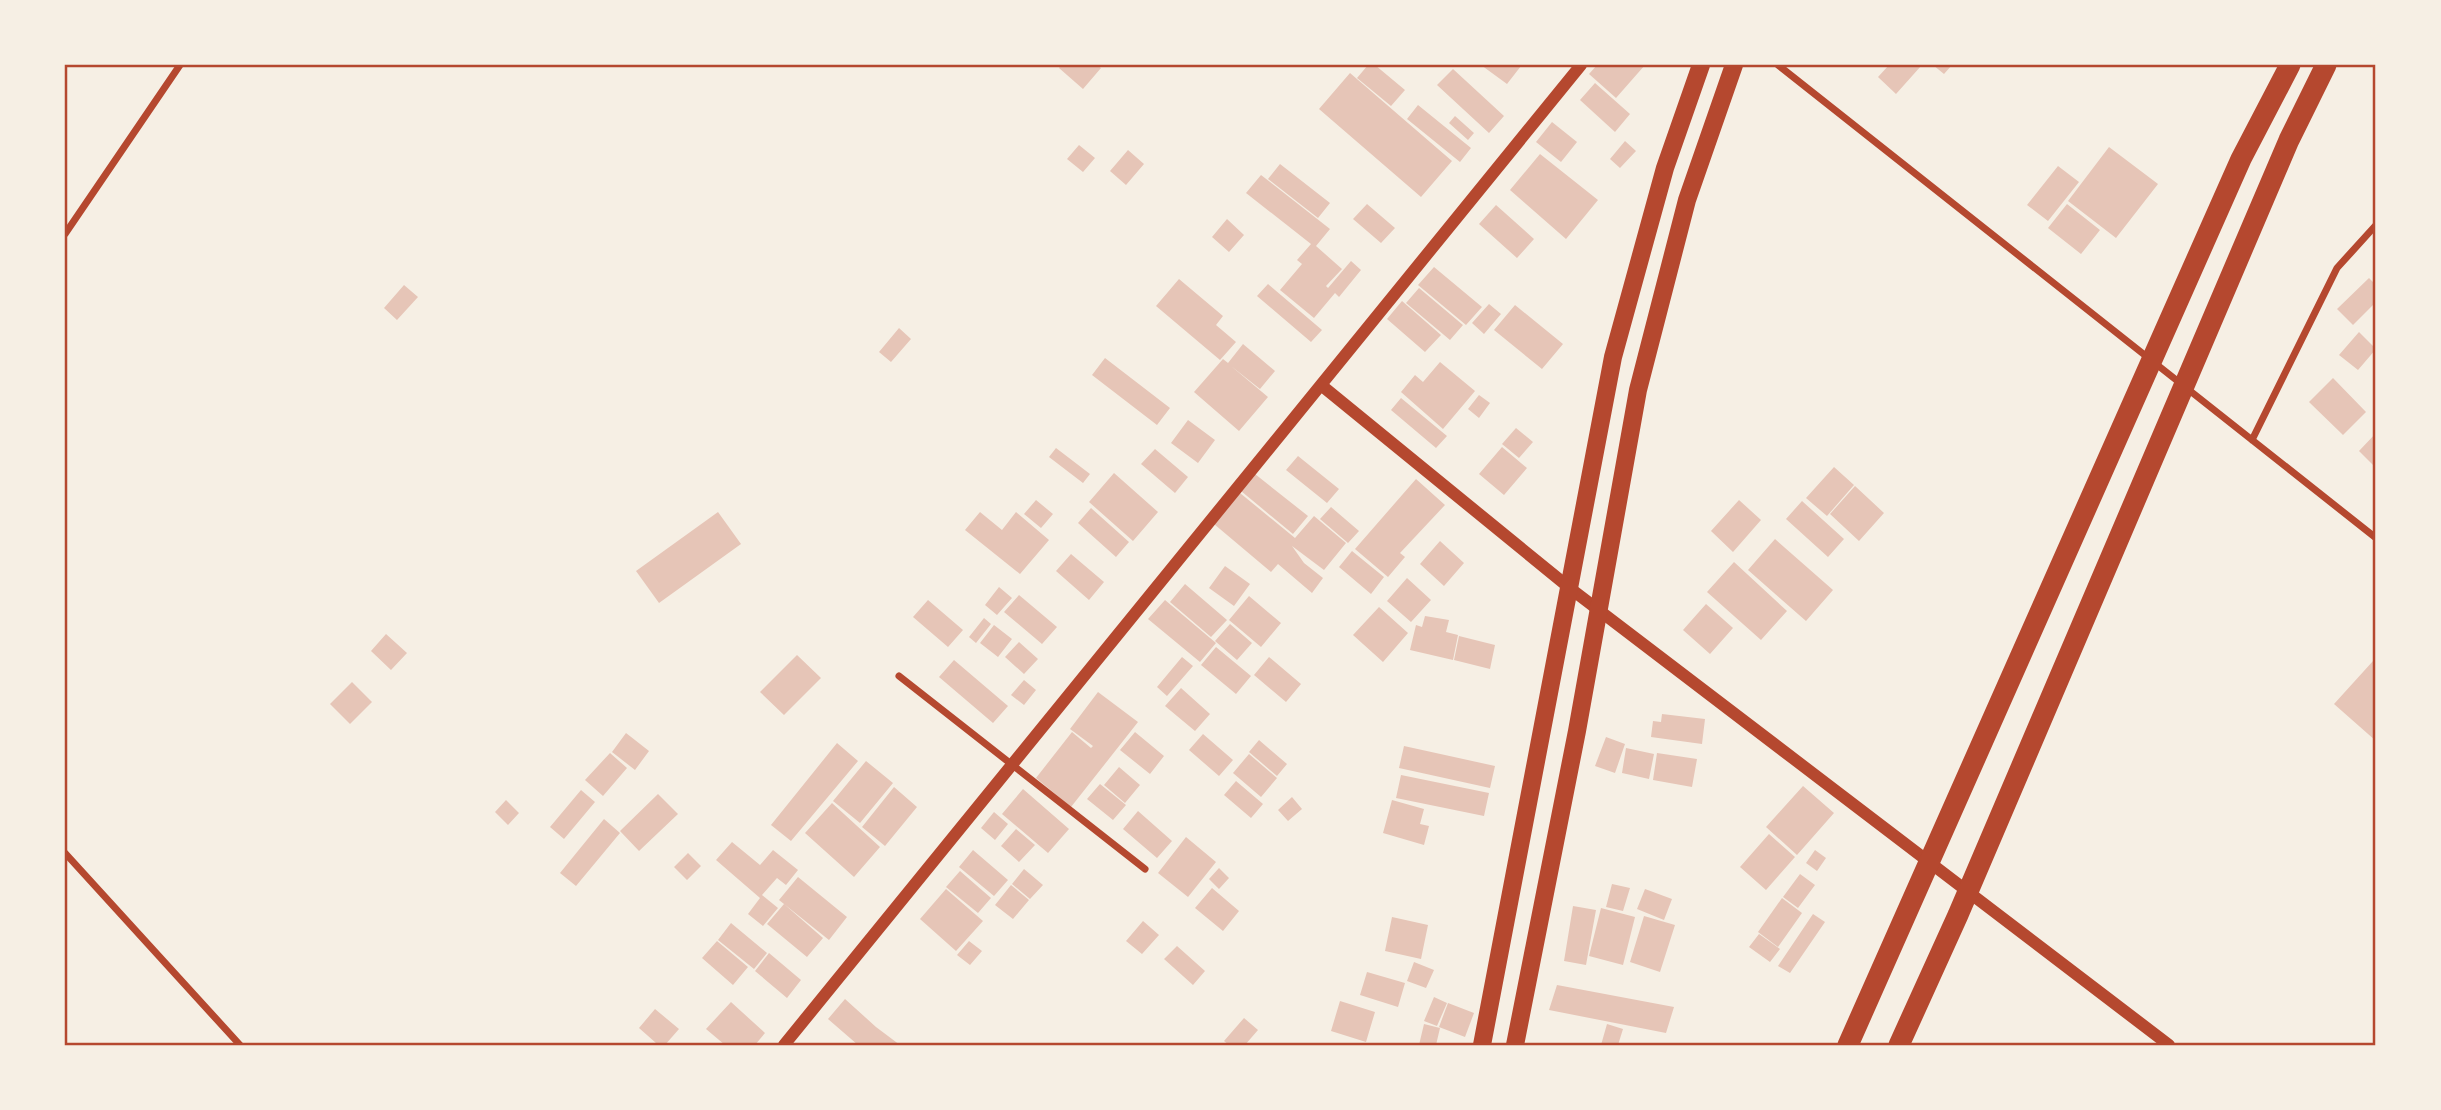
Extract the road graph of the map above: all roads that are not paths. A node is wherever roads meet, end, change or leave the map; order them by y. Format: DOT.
graph roads {
  1 [pos="180,65"];
  2 [pos="1581,65"];
  3 [pos="1701,65"];
  4 [pos="1734,65"];
  5 [pos="1778,65"];
  6 [pos="2290,65"];
  7 [pos="2326,65"];
  8 [pos="2376,225"];
  9 [pos="65,234"];
  10 [pos="1321,385"];
  11 [pos="2252,440"];
  12 [pos="2376,538"];
  13 [pos="1571,589"];
  14 [pos="1598,609"];
  15 [pos="899,676"];
  16 [pos="1010,766"];
  17 [pos="65,853"];
  18 [pos="1145,869"];
  19 [pos="240,1045"];
  20 [pos="784,1045"];
  21 [pos="1482,1045"];
  22 [pos="1515,1045"];
  23 [pos="1848,1045"];
  24 [pos="1899,1045"];
  25 [pos="2169,1045"];
  1 -- 9 [label="street"];
  2 -- 10 [label="street"];
  3 -- 13 [label="main road"];
  4 -- 14 [label="main road"];
  5 -- 11 [label="street"];
  6 -- 23 [label="highway"];
  7 -- 24 [label="highway"];
  8 -- 11 [label="street"];
  10 -- 13 [label="street"];
  10 -- 16 [label="street"];
  11 -- 12 [label="street"];
  13 -- 14 [label="street"];
  13 -- 21 [label="main road"];
  14 -- 22 [label="main road"];
  14 -- 25 [label="street"];
  15 -- 16 [label="street"];
  16 -- 18 [label="street"];
  16 -- 20 [label="street"];
  17 -- 19 [label="street"];
}
